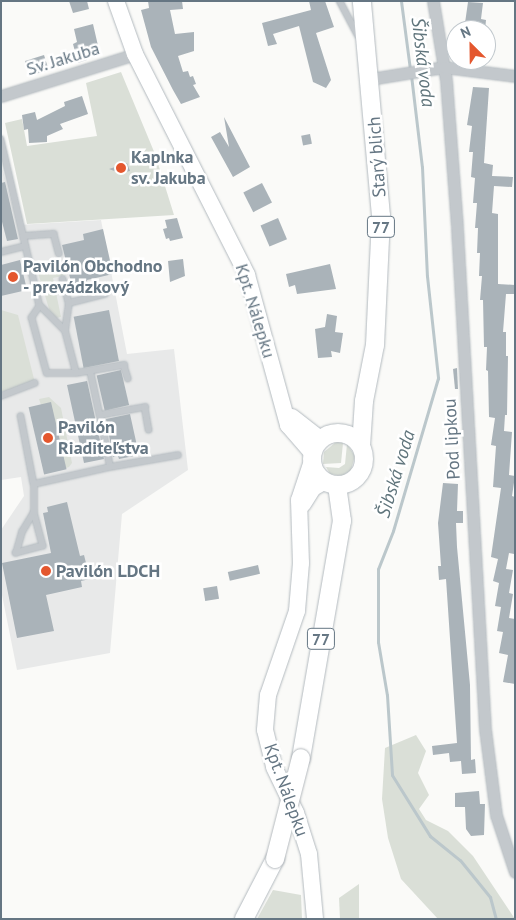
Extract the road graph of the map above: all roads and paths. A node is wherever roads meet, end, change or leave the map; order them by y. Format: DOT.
graph roads {
  1 [pos="116,1"];
  2 [pos="340,1"];
  3 [pos="362,1"];
  4 [pos="433,1"];
  5 [pos="368,52"];
  6 [pos="135,54"];
  7 [pos="444,67"];
  8 [pos="515,76"];
  9 [pos="370,80"];
  10 [pos="1,96"];
  11 [pos="1,139"];
  12 [pos="23,236"];
  13 [pos="25,246"];
  14 [pos="1,252"];
  15 [pos="59,253"];
  16 [pos="64,279"];
  17 [pos="105,294"];
  18 [pos="69,303"];
  19 [pos="40,306"];
  20 [pos="65,330"];
  21 [pos="76,373"];
  22 [pos="91,373"];
  23 [pos="128,378"];
  24 [pos="35,383"];
  25 [pos="1,396"];
  26 [pos="364,401"];
  27 [pos="100,415"];
  28 [pos="21,416"];
  29 [pos="149,430"];
  30 [pos="340,433"];
  31 [pos="361,446"];
  32 [pos="315,452"];
  33 [pos="178,455"];
  34 [pos="110,467"];
  35 [pos="354,480"];
  36 [pos="331,483"];
  37 [pos="34,484"];
  38 [pos="34,512"];
  39 [pos="300,516"];
  40 [pos="342,521"];
  41 [pos="515,872"];
  42 [pos="244,919"];
  43 [pos="315,919"];
  1 -- 6 [label="main road, Kpt. Nálepku"];
  2 -- 5 [label="lane"];
  3 -- 5 [label="main road, Starý blich / 77"];
  4 -- 7 [label="street, Pod lipkou"];
  5 -- 9 [label="main road, Starý blich / 77"];
  6 -- 10 [label="street, Sv. Jakuba"];
  6 -- 32 [label="main road, Kpt. Nálepku"];
  7 -- 8 [label="street"];
  7 -- 9 [label="street"];
  7 -- 41 [label="street, Pod lipkou"];
  9 -- 26 [label="main road, Starý blich / 77"];
  11 -- 12 [label="lane"];
  12 -- 13 [label="lane"];
  12 -- 15 [label="lane"];
  13 -- 14 [label="lane"];
  13 -- 19 [label="lane"];
  16 -- 18 [label="lane"];
  17 -- 18 [label="lane"];
  18 -- 20 [label="lane"];
  19 -- 20 [label="lane"];
  19 -- 21 [label="lane"];
  20 -- 21 [label="lane"];
  21 -- 22 [label="lane"];
  22 -- 23 [label="lane"];
  22 -- 27 [label="lane"];
  24 -- 25 [label="lane"];
  26 -- 30 [label="main road, Starý blich / 77"];
  26 -- 31 [label="main road, Starý blich / 77"];
  27 -- 29 [label="lane"];
  27 -- 34 [label="lane"];
  28 -- 37 [label="lane"];
  30 -- 31 [label="main road"];
  30 -- 32 [label="main road"];
  31 -- 35 [label="main road, 77"];
  32 -- 36 [label="main road, 77"];
  32 -- 39 [label="main road, Kpt. Nálepku"];
  33 -- 34 [label="lane"];
  34 -- 37 [label="lane"];
  35 -- 36 [label="main road"];
  35 -- 40 [label="main road, 77"];
  36 -- 39 [label="main road, Kpt. Nálepku"];
  36 -- 40 [label="main road, 77"];
  37 -- 38 [label="lane"];
  38 -- 38 [label="lane"];
  39 -- 43 [label="main road, Kpt. Nálepku"];
  40 -- 42 [label="main road, 77, bridge"];
}
